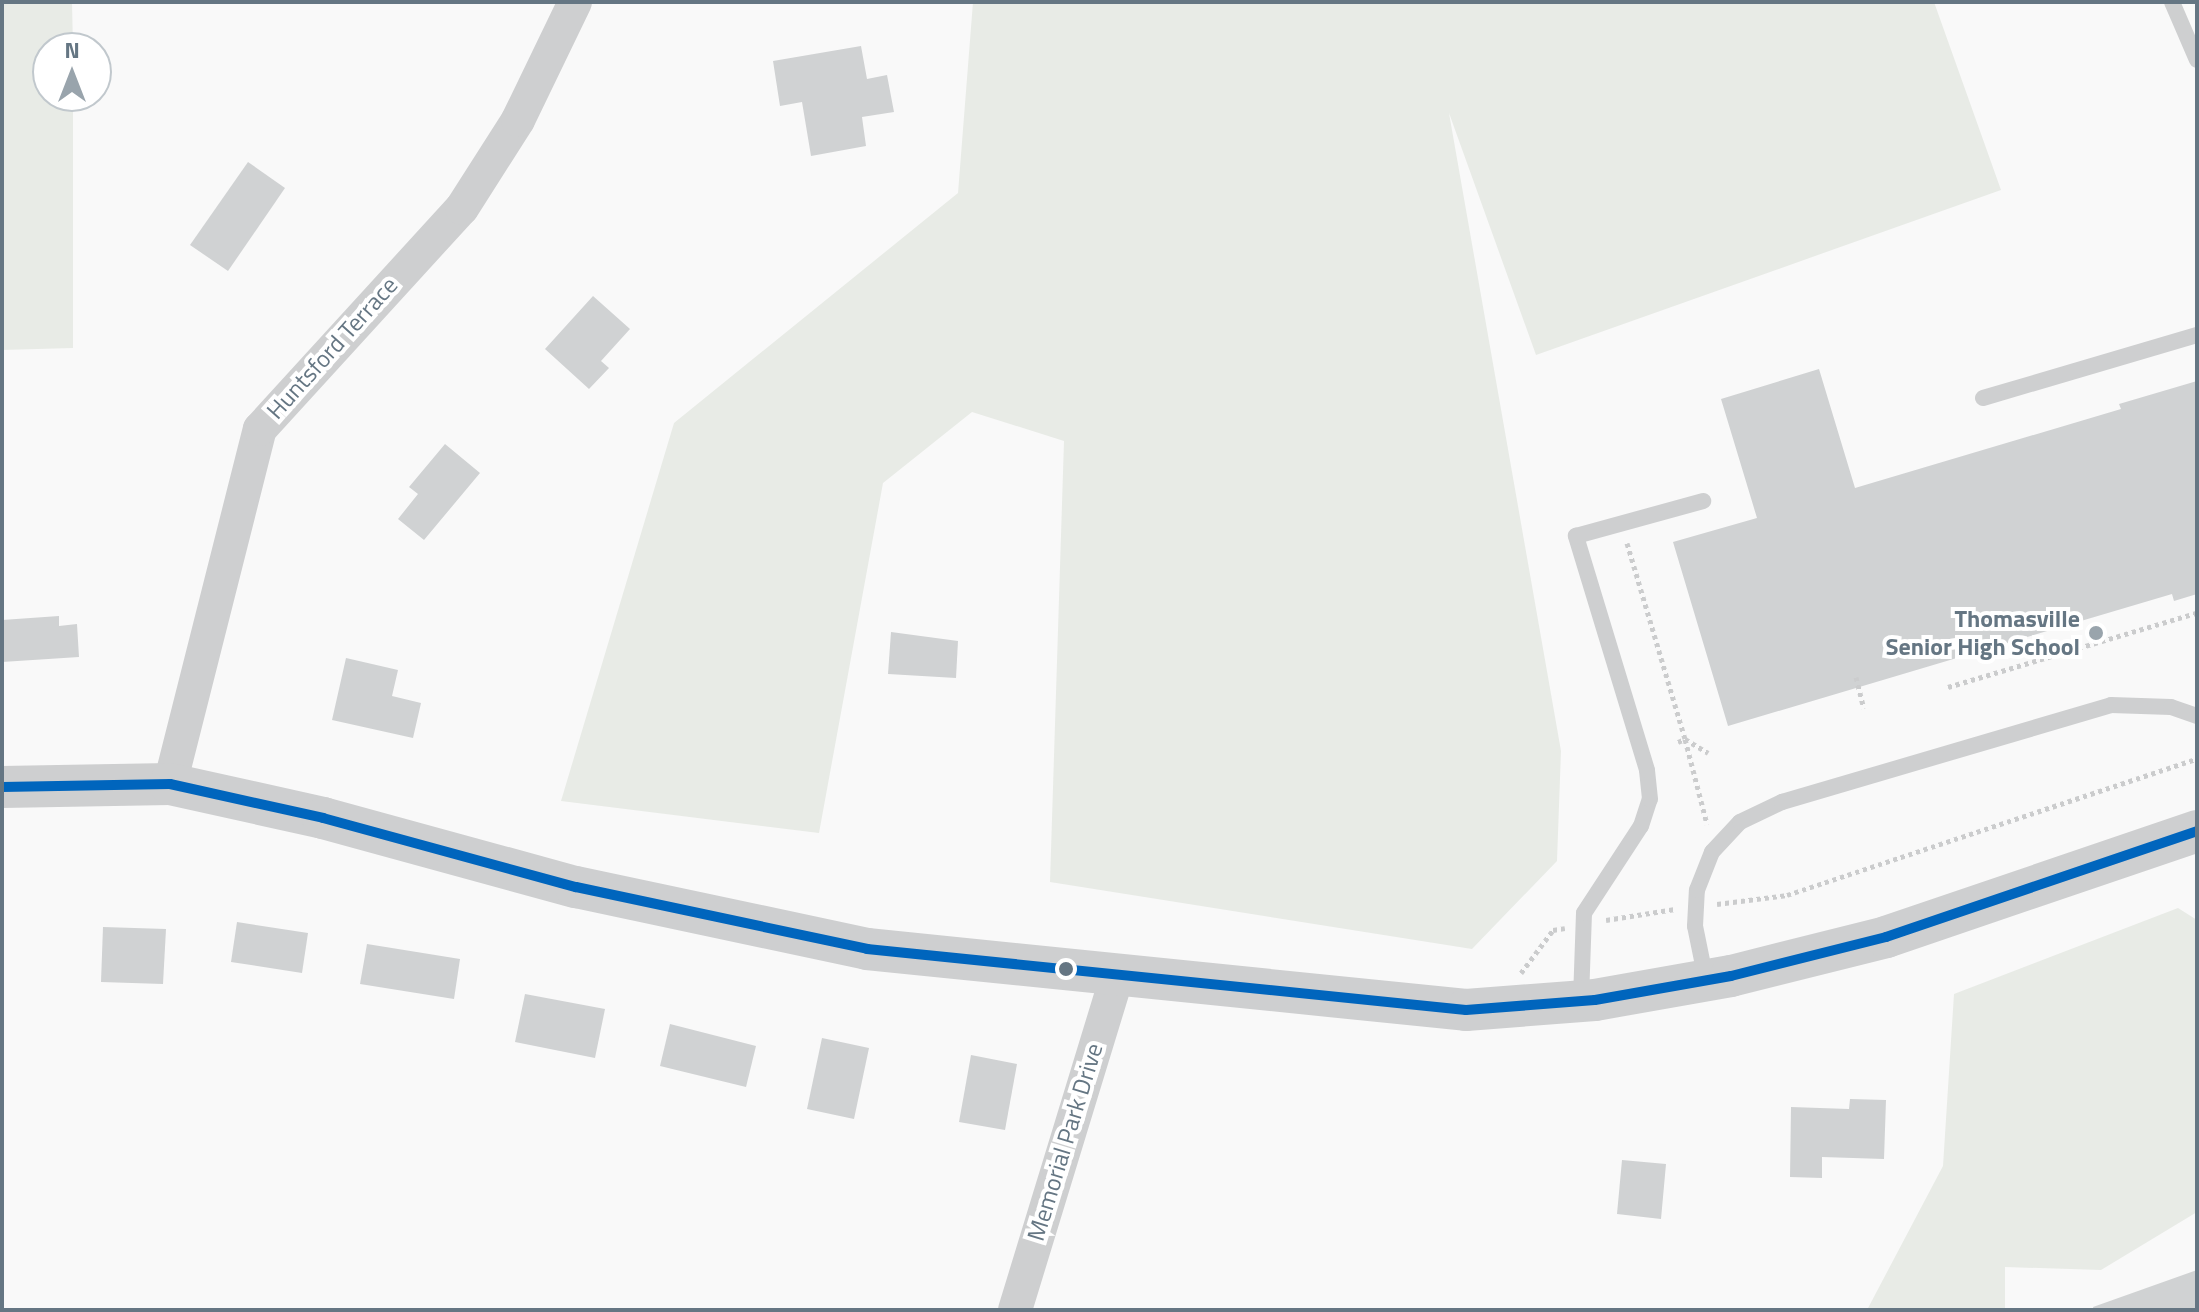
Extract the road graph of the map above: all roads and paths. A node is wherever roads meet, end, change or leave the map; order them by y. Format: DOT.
graph roads {
  1 [pos="575,2"];
  2 [pos="2172,2"];
  3 [pos="2197,60"];
  4 [pos="2197,335"];
  5 [pos="1983,398"];
  6 [pos="1703,501"];
  7 [pos="1626,543"];
  8 [pos="2197,613"];
  9 [pos="1856,677"];
  10 [pos="1948,687"];
  11 [pos="1864,708"];
  12 [pos="2197,716"];
  13 [pos="1685,739"];
  14 [pos="1678,742"];
  15 [pos="1708,753"];
  16 [pos="2197,759"];
  17 [pos="170,784"];
  18 [pos="2,787"];
  19 [pos="2197,831"];
  20 [pos="1712,852"];
  21 [pos="1696,906"];
  22 [pos="1117,976"];
  23 [pos="1706,980"];
  24 [pos="1581,1001"];
  25 [pos="1015,1310"];
  1 -- 17 [label="street, Huntsford Terrace"];
  2 -- 3 [label="lane"];
  4 -- 5 [label="lane"];
  6 -- 24 [label="lane"];
  7 -- 13 [label="path"];
  8 -- 10 [label="path"];
  9 -- 11 [label="path"];
  12 -- 20 [label="lane"];
  13 -- 14 [label="path"];
  13 -- 15 [label="path"];
  13 -- 20 [label="path"];
  16 -- 21 [label="path"];
  17 -- 18 [label="street"];
  17 -- 22 [label="street"];
  19 -- 23 [label="street"];
  20 -- 21 [label="lane"];
  21 -- 23 [label="lane"];
  22 -- 24 [label="street"];
  22 -- 25 [label="street, Memorial Park Drive"];
  23 -- 24 [label="street"];
}
